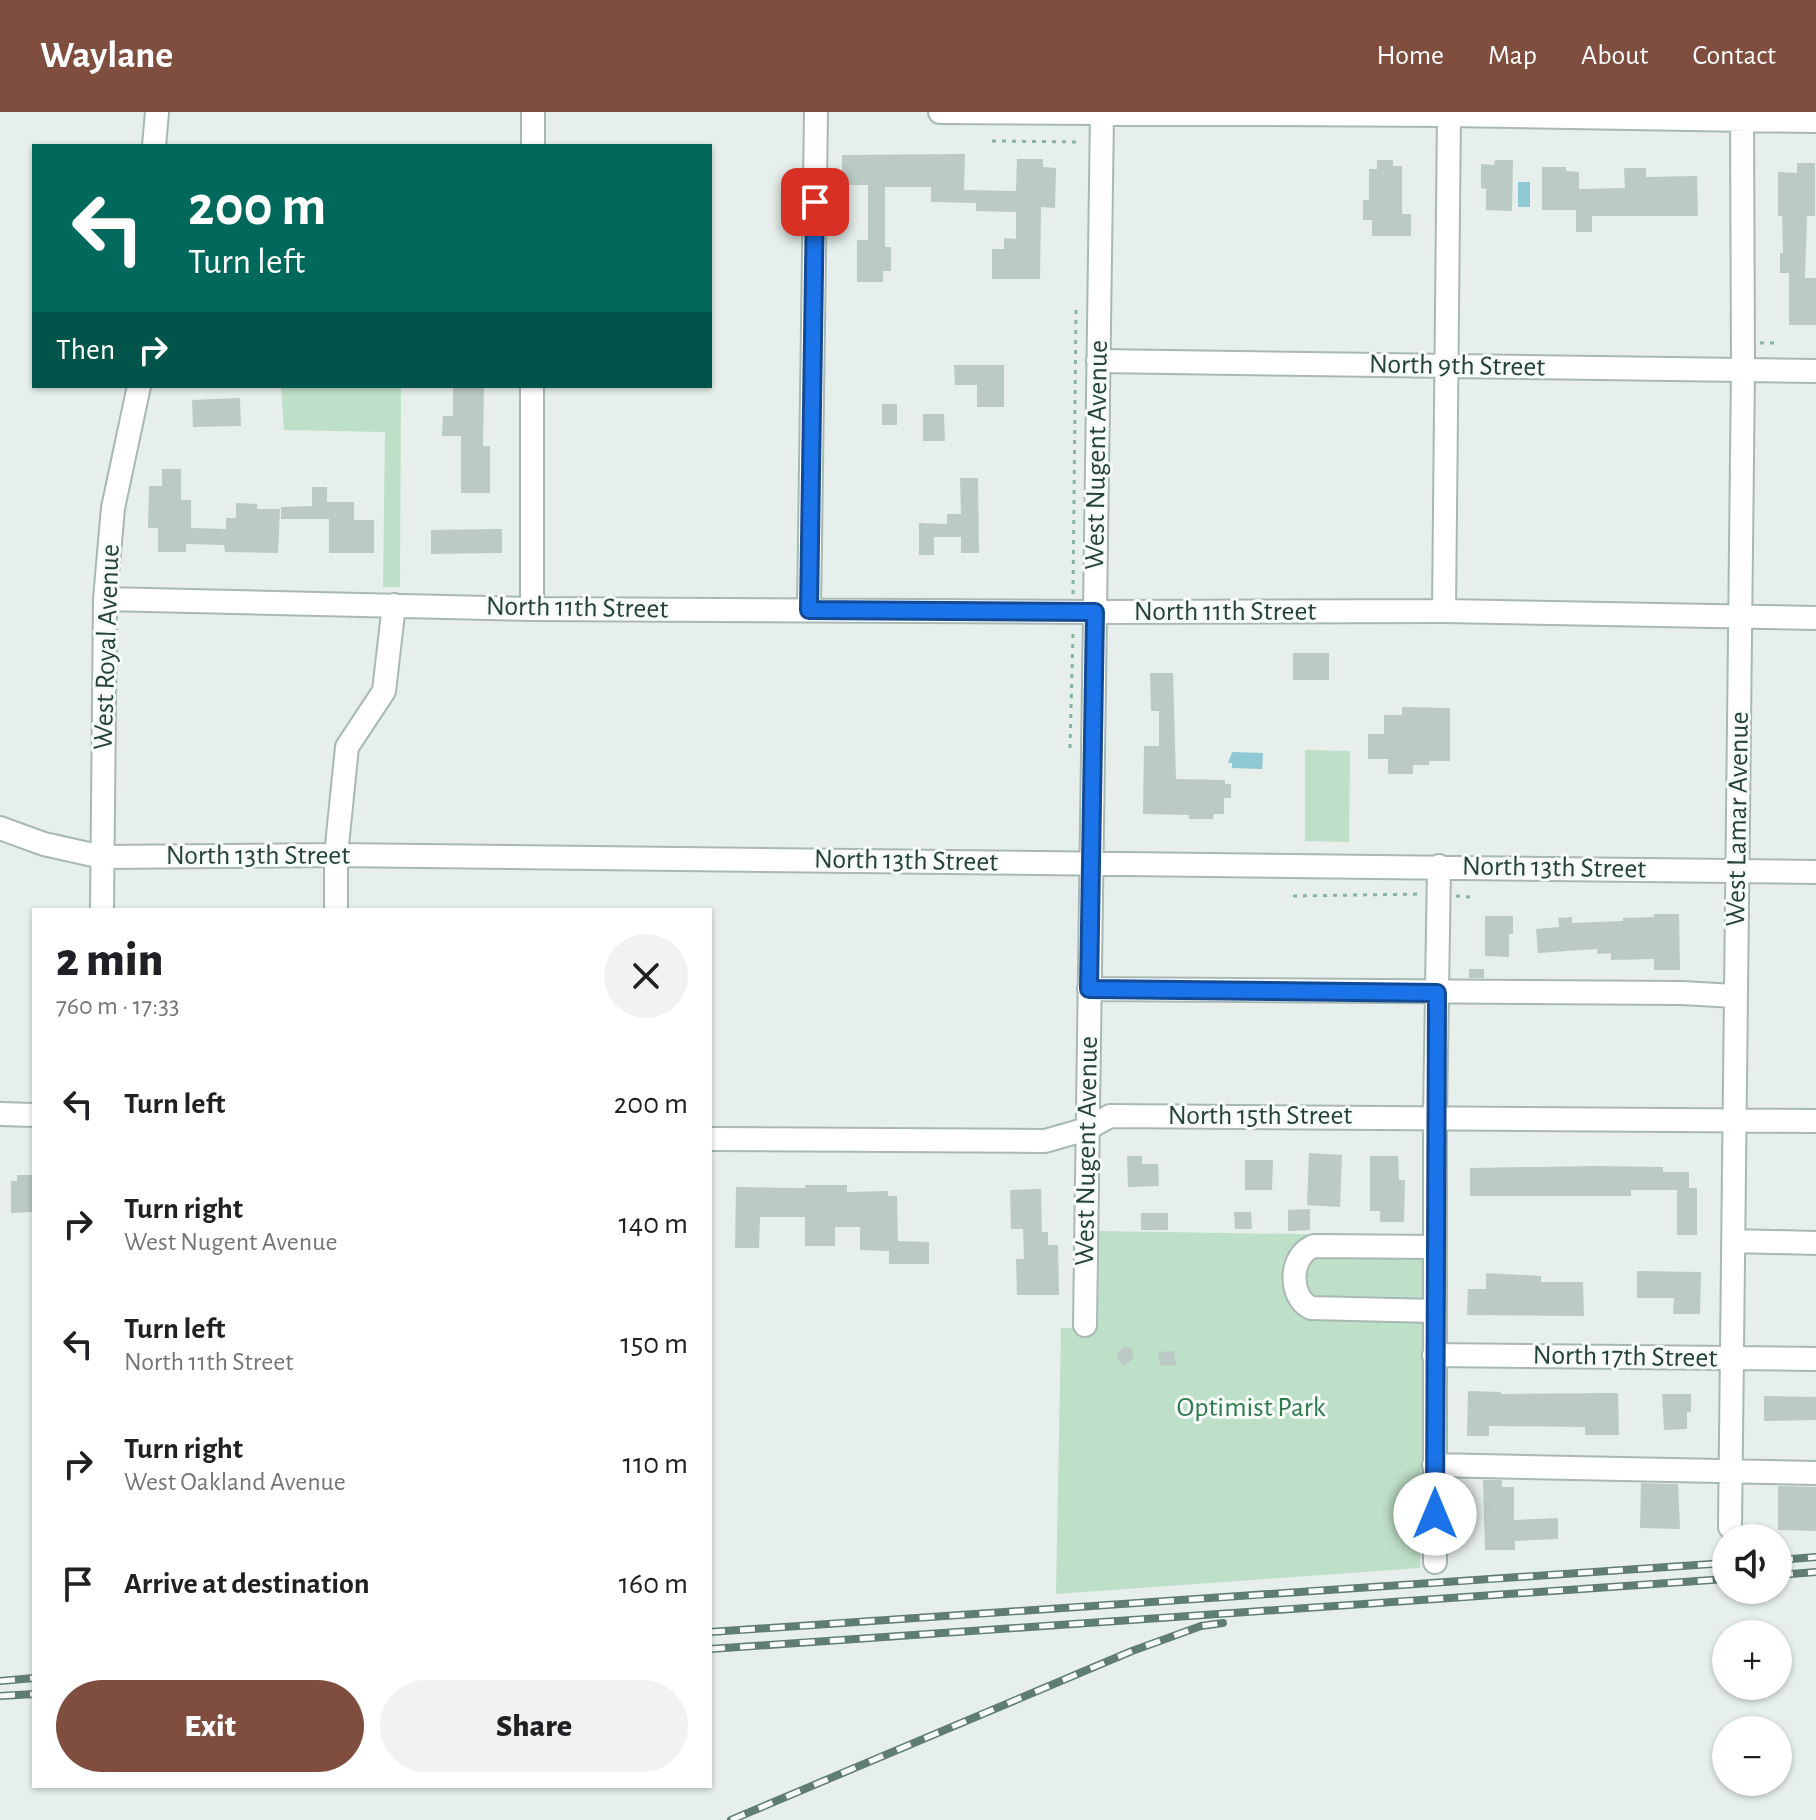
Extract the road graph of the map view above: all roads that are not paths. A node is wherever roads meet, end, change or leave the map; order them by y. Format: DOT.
graph roads {
  1 [pos="157,112"];
  2 [pos="533,112"];
  3 [pos="816,112"];
  4 [pos="940,112"];
  5 [pos="1102,112"];
  6 [pos="1449,113"];
  7 [pos="1742,116"];
  8 [pos="1816,121"];
  9 [pos="154,144"];
  10 [pos="533,144"];
  11 [pos="1098,361"];
  12 [pos="1447,366"];
  13 [pos="1743,369"];
  14 [pos="1816,371"];
  15 [pos="139,388"];
  16 [pos="532,388"];
  17 [pos="105,599"];
  18 [pos="394,605"];
  19 [pos="532,609"];
  20 [pos="809,610"];
  21 [pos="1444,611"];
  22 [pos="1095,612"];
  23 [pos="1740,617"];
  24 [pos="1816,618"];
  25 [pos="0,828"];
  26 [pos="336,855"];
  27 [pos="102,857"];
  28 [pos="1091,863"];
  29 [pos="1439,866"];
  30 [pos="1737,872"];
  31 [pos="1816,872"];
  32 [pos="102,908"];
  33 [pos="336,908"];
  34 [pos="1089,989"];
  35 [pos="1437,993"];
  36 [pos="1735,996"];
  37 [pos="0,1114"];
  38 [pos="32,1115"];
  39 [pos="1435,1117"];
  40 [pos="1733,1121"];
  41 [pos="1816,1121"];
  42 [pos="1087,1129"];
  43 [pos="712,1139"];
  44 [pos="1733,1241"];
  45 [pos="1816,1243"];
  46 [pos="1435,1247"];
  47 [pos="1434,1311"];
  48 [pos="1085,1325"];
  49 [pos="1434,1355"];
  50 [pos="1733,1358"];
  51 [pos="1816,1359"];
  52 [pos="1434,1465"];
  53 [pos="1731,1471"];
  54 [pos="1816,1473"];
  55 [pos="1730,1524"];
  56 [pos="1435,1562"];
  1 -- 9 [label="street"];
  2 -- 10 [label="street"];
  3 -- 20 [label="street"];
  4 -- 5 [label="street"];
  5 -- 6 [label="street"];
  5 -- 11 [label="street, West Nugent Avenue"];
  6 -- 7 [label="street"];
  6 -- 12 [label="street"];
  7 -- 8 [label="street"];
  7 -- 13 [label="street, West Lamar Avenue"];
  11 -- 12 [label="street, North 9th Street"];
  11 -- 22 [label="street, West Nugent Avenue"];
  12 -- 13 [label="street, North 9th Street"];
  12 -- 21 [label="street"];
  13 -- 14 [label="street, North 9th Street"];
  13 -- 23 [label="street, West Lamar Avenue"];
  15 -- 17 [label="street, West Royal Avenue"];
  16 -- 19 [label="street"];
  17 -- 18 [label="street, North 11th Street"];
  17 -- 27 [label="street, West Royal Avenue"];
  18 -- 19 [label="street, North 11th Street"];
  18 -- 26 [label="street"];
  19 -- 20 [label="street, North 11th Street"];
  20 -- 22 [label="street, North 11th Street"];
  21 -- 22 [label="street, North 11th Street"];
  21 -- 23 [label="street, North 11th Street"];
  22 -- 28 [label="street, West Nugent Avenue"];
  23 -- 24 [label="street, North 11th Street"];
  23 -- 30 [label="street, West Lamar Avenue"];
  25 -- 27 [label="street, North 13th Street"];
  26 -- 27 [label="street, North 13th Street"];
  26 -- 28 [label="street, North 13th Street"];
  26 -- 33 [label="street"];
  27 -- 32 [label="street, West Royal Avenue"];
  28 -- 29 [label="street, North 13th Street"];
  28 -- 34 [label="street, West Nugent Avenue"];
  29 -- 30 [label="street, North 13th Street"];
  29 -- 35 [label="street"];
  30 -- 31 [label="street, North 13th Street"];
  30 -- 36 [label="street, West Lamar Avenue"];
  34 -- 35 [label="street"];
  34 -- 42 [label="street, West Nugent Avenue"];
  35 -- 36 [label="street"];
  35 -- 39 [label="street"];
  36 -- 40 [label="street, West Lamar Avenue"];
  37 -- 38 [label="street"];
  39 -- 40 [label="street, North 15th Street"];
  39 -- 42 [label="street, North 15th Street"];
  39 -- 46 [label="street"];
  40 -- 41 [label="street, North 15th Street"];
  40 -- 44 [label="street, West Lamar Avenue"];
  42 -- 43 [label="street, North 15th Street"];
  42 -- 48 [label="street, West Nugent Avenue"];
  44 -- 45 [label="street"];
  44 -- 50 [label="street, West Lamar Avenue"];
  46 -- 47 [label="street"];
  46 -- 47 [label="street"];
  47 -- 49 [label="street"];
  49 -- 50 [label="street, North 17th Street"];
  49 -- 52 [label="street"];
  50 -- 51 [label="street, North 17th Street"];
  50 -- 53 [label="street, West Lamar Avenue"];
  52 -- 53 [label="street"];
  52 -- 56 [label="street"];
  53 -- 54 [label="street"];
  53 -- 55 [label="street, West Lamar Avenue"];
}
